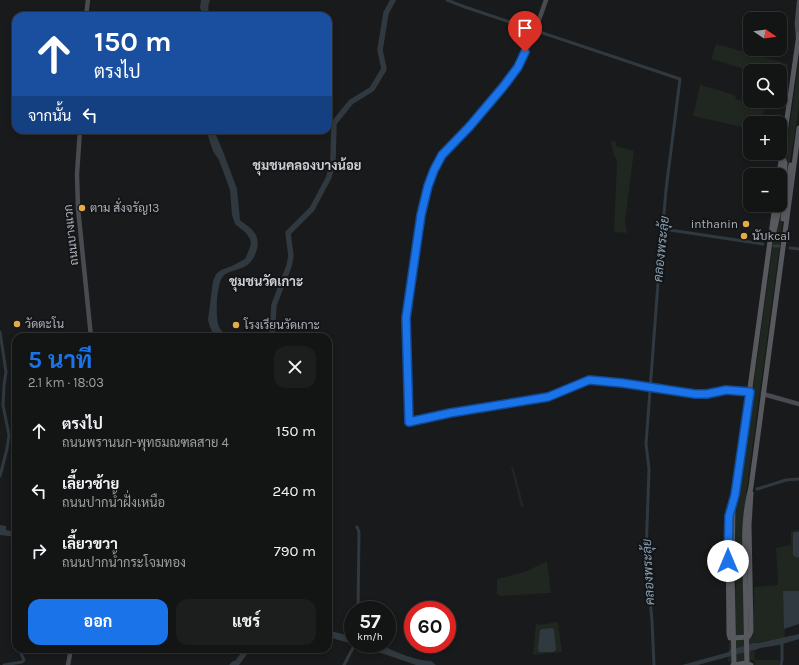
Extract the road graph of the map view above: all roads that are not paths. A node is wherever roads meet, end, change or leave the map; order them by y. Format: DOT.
graph roads {
  1 [pos="88,0"];
  2 [pos="546,0"];
  3 [pos="799,2"];
  4 [pos="86,12"];
  5 [pos="799,36"];
  6 [pos="787,121"];
  7 [pos="799,128"];
  8 [pos="80,134"];
  9 [pos="795,157"];
  10 [pos="784,160"];
  11 [pos="774,212"];
  12 [pos="778,212"];
  13 [pos="784,212"];
  14 [pos="784,240"];
  15 [pos="770,242"];
  16 [pos="92,333"];
  17 [pos="750,392"];
  18 [pos="763,394"];
  19 [pos="799,404"];
  20 [pos="750,487"];
  21 [pos="735,495"];
  22 [pos="70,653"];
  23 [pos="68,665"];
  24 [pos="734,665"];
  25 [pos="747,665"];
  26 [pos="751,665"];
  1 -- 4 [label="street"];
  2 -- 17 [label="street"];
  3 -- 5 [label="street"];
  5 -- 6 [label="main road"];
  7 -- 9 [label="main road"];
  8 -- 16 [label="street, ถนนบางแวก"];
  9 -- 10 [label="main road"];
  9 -- 14 [label="main road"];
  11 -- 15 [label="main road"];
  12 -- 15 [label="main road"];
  13 -- 14 [label="main road"];
  14 -- 18 [label="main road"];
  15 -- 17 [label="main road"];
  17 -- 21 [label="main road"];
  18 -- 19 [label="street"];
  18 -- 20 [label="main road"];
  20 -- 21 [label="main road"];
  20 -- 25 [label="main road, bridge"];
  21 -- 24 [label="main road, bridge"];
  22 -- 23 [label="street"];
  24 -- 26 [label="main road"];
}
